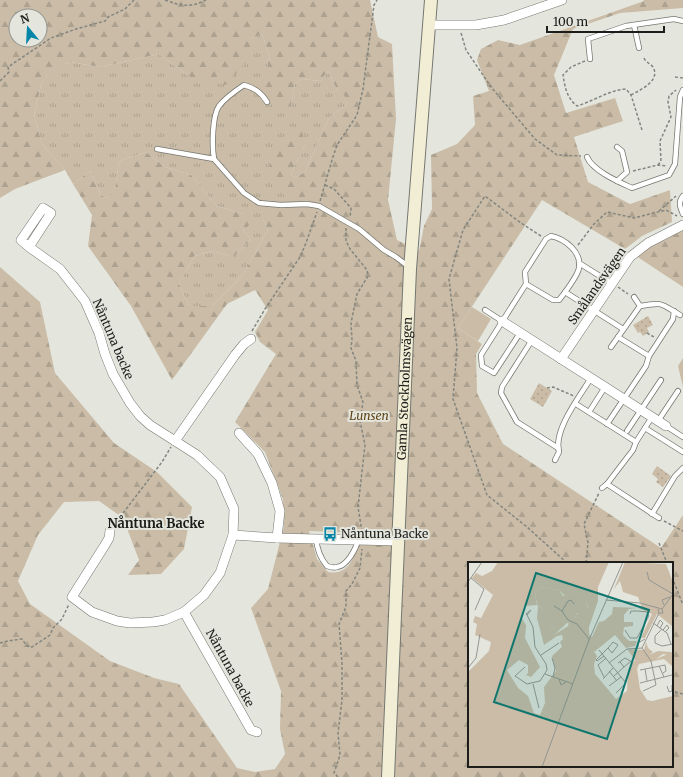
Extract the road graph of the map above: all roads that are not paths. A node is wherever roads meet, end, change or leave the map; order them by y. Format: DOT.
graph roads {
  1 [pos="431,0"];
  2 [pos="562,0"];
  3 [pos="683,21"];
  4 [pos="430,25"];
  5 [pos="634,25"];
  6 [pos="639,48"];
  7 [pos="590,58"];
  8 [pos="681,88"];
  9 [pos="267,102"];
  10 [pos="617,147"];
  11 [pos="157,149"];
  12 [pos="587,157"];
  13 [pos="214,159"];
  14 [pos="617,181"];
  15 [pos="683,196"];
  16 [pos="682,219"];
  17 [pos="29,247"];
  18 [pos="579,263"];
  19 [pos="410,269"];
  20 [pos="612,283"];
  21 [pos="526,284"];
  22 [pos="565,292"];
  23 [pos="634,297"];
  24 [pos="640,306"];
  25 [pos="485,310"];
  26 [pos="594,311"];
  27 [pos="674,311"];
  28 [pos="680,314"];
  29 [pos="502,321"];
  30 [pos="623,330"];
  31 [pos="520,333"];
  32 [pos="618,337"];
  33 [pos="252,339"];
  34 [pos="532,340"];
  35 [pos="611,347"];
  36 [pos="648,356"];
  37 [pos="561,359"];
  38 [pos="591,378"];
  39 [pos="661,380"];
  40 [pos="605,387"];
  41 [pos="678,391"];
  42 [pos="624,399"];
  43 [pos="576,404"];
  44 [pos="641,410"];
  45 [pos="589,412"];
  46 [pos="659,421"];
  47 [pos="607,424"];
  48 [pos="645,428"];
  49 [pos="627,431"];
  50 [pos="239,433"];
  51 [pos="683,437"];
  52 [pos="175,441"];
  53 [pos="636,442"];
  54 [pos="558,448"];
  55 [pos="683,452"];
  56 [pos="555,460"];
  57 [pos="683,468"];
  58 [pos="607,484"];
  59 [pos="602,488"];
  60 [pos="652,514"];
  61 [pos="659,518"];
  62 [pos="110,531"];
  63 [pos="233,535"];
  64 [pos="277,538"];
  65 [pos="316,538"];
  66 [pos="360,540"];
  67 [pos="398,541"];
  68 [pos="184,612"];
  69 [pos="257,732"];
  70 [pos="388,777"];
  1 -- 4 [label="main road, Gamla Stockholmsvägen"];
  2 -- 4 [label="street"];
  3 -- 5 [label="lane"];
  4 -- 19 [label="main road, Gamla Stockholmsvägen"];
  5 -- 6 [label="lane"];
  5 -- 7 [label="lane"];
  8 -- 14 [label="lane"];
  9 -- 13 [label="lane"];
  10 -- 14 [label="lane"];
  11 -- 13 [label="lane"];
  12 -- 14 [label="lane"];
  13 -- 19 [label="lane"];
  15 -- 16 [label="lane"];
  16 -- 20 [label="street, Smålandsvägen"];
  17 -- 52 [label="street, Nåntuna backe"];
  18 -- 20 [label="lane"];
  18 -- 21 [label="lane"];
  18 -- 22 [label="lane"];
  19 -- 67 [label="main road, Gamla Stockholmsvägen"];
  20 -- 26 [label="street, Smålandsvägen"];
  21 -- 22 [label="lane"];
  21 -- 29 [label="lane"];
  22 -- 26 [label="lane"];
  23 -- 24 [label="lane"];
  24 -- 27 [label="lane"];
  24 -- 30 [label="lane"];
  25 -- 29 [label="lane"];
  26 -- 30 [label="lane"];
  26 -- 37 [label="street, Smålandsvägen"];
  27 -- 28 [label="lane"];
  27 -- 36 [label="lane"];
  29 -- 31 [label="street"];
  29 -- 31 [label="lane"];
  30 -- 32 [label="lane"];
  31 -- 34 [label="street"];
  32 -- 35 [label="lane"];
  32 -- 36 [label="lane"];
  33 -- 52 [label="street"];
  34 -- 37 [label="street"];
  34 -- 54 [label="lane"];
  36 -- 42 [label="lane"];
  37 -- 38 [label="street"];
  38 -- 40 [label="street"];
  38 -- 43 [label="lane"];
  39 -- 44 [label="lane"];
  40 -- 42 [label="street"];
  40 -- 45 [label="lane"];
  41 -- 46 [label="lane"];
  42 -- 44 [label="street"];
  42 -- 47 [label="lane"];
  43 -- 45 [label="lane"];
  43 -- 54 [label="lane"];
  44 -- 46 [label="street"];
  44 -- 49 [label="lane"];
  45 -- 47 [label="lane"];
  46 -- 48 [label="lane"];
  46 -- 51 [label="lane"];
  47 -- 53 [label="lane"];
  48 -- 53 [label="lane"];
  48 -- 55 [label="lane"];
  50 -- 64 [label="street"];
  52 -- 63 [label="street, Nåntuna backe"];
  53 -- 58 [label="lane"];
  54 -- 56 [label="lane"];
  57 -- 60 [label="lane"];
  58 -- 59 [label="lane"];
  58 -- 60 [label="lane"];
  60 -- 61 [label="lane"];
  62 -- 68 [label="street, Nåntuna backe"];
  63 -- 64 [label="street"];
  63 -- 68 [label="street, Nåntuna backe"];
  64 -- 65 [label="street"];
  65 -- 66 [label="street"];
  65 -- 66 [label="lane"];
  66 -- 67 [label="street"];
  67 -- 70 [label="main road, Gamla Stockholmsvägen"];
  68 -- 69 [label="street, Nåntuna backe"];
}
